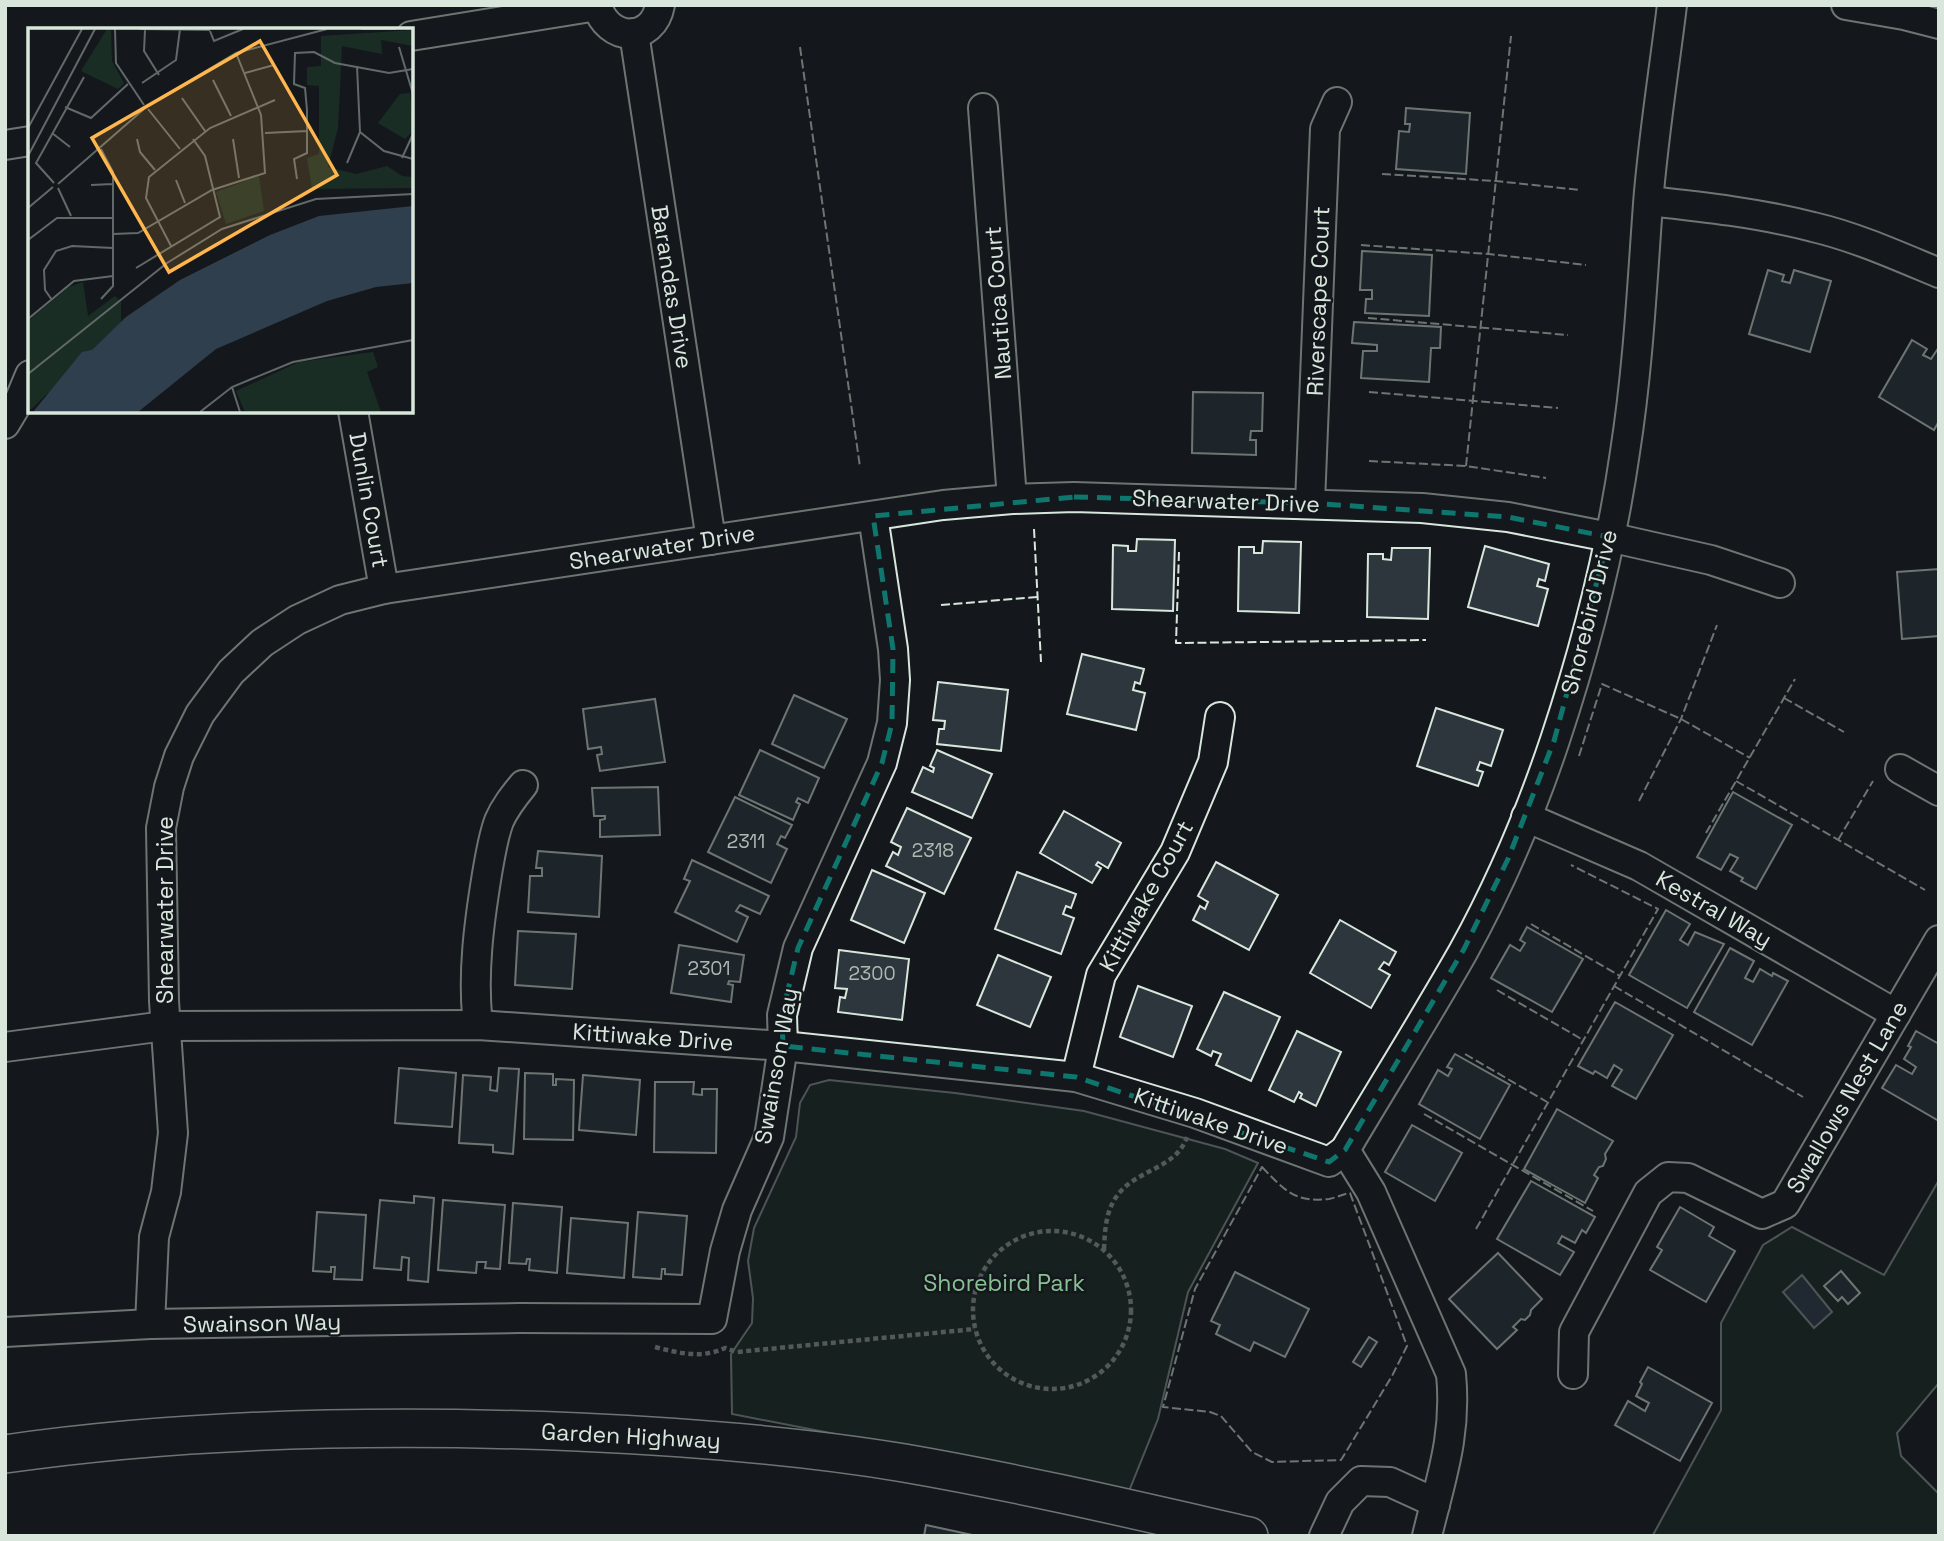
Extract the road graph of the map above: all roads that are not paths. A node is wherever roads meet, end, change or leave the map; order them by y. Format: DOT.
graph roads {
  1 [pos="597,5"];
  2 [pos="660,5"];
  3 [pos="1672,5"];
  4 [pos="1846,5"];
  5 [pos="1939,24"];
  6 [pos="634,33"];
  7 [pos="413,36"];
  8 [pos="1337,102"];
  9 [pos="983,108"];
  10 [pos="1648,201"];
  11 [pos="1939,273"];
  12 [pos="28,380"];
  13 [pos="353,413"];
  14 [pos="5,424"];
  15 [pos="1012,499"];
  16 [pos="1310,503"];
  17 [pos="873,516"];
  18 [pos="1609,537"];
  19 [pos="710,540"];
  20 [pos="1780,583"];
  21 [pos="384,589"];
  22 [pos="1220,717"];
  23 [pos="1900,769"];
  24 [pos="523,785"];
  25 [pos="1939,791"];
  26 [pos="1526,817"];
  27 [pos="1939,940"];
  28 [pos="1896,1014"];
  29 [pos="478,1025"];
  30 [pos="165,1026"];
  31 [pos="783,1046"];
  32 [pos="5,1047"];
  33 [pos="1076,1077"];
  34 [pos="1337,1156"];
  35 [pos="150,1324"];
  36 [pos="5,1332"];
  37 [pos="1573,1374"];
  38 [pos="5,1454"];
  39 [pos="1434,1505"];
  40 [pos="1250,1536"];
  41 [pos="1324,1536"];
  42 [pos="1427,1536"];
  1 -- 6 [label="street"];
  1 -- 7 [label="street"];
  2 -- 6 [label="street"];
  3 -- 10 [label="street, Shorebird Drive"];
  4 -- 5 [label="street"];
  6 -- 19 [label="street, Barandas Drive"];
  8 -- 16 [label="street, Riverscape Court"];
  9 -- 15 [label="street, Nautica Court"];
  10 -- 11 [label="street"];
  10 -- 18 [label="street, Shorebird Drive"];
  12 -- 14 [label="street"];
  13 -- 21 [label="street, Dunlin Court"];
  15 -- 16 [label="street, Shearwater Drive"];
  15 -- 17 [label="street, Shearwater Drive"];
  16 -- 18 [label="street, Shearwater Drive"];
  17 -- 19 [label="street, Shearwater Drive"];
  17 -- 31 [label="street, Swainson Way"];
  18 -- 20 [label="street, Shearwater Drive"];
  18 -- 26 [label="street, Shorebird Drive"];
  19 -- 21 [label="street, Shearwater Drive"];
  21 -- 30 [label="street, Shearwater Drive"];
  22 -- 33 [label="street, Kittiwake Court"];
  23 -- 25 [label="street"];
  24 -- 29 [label="street"];
  26 -- 28 [label="street, Kestral Way"];
  26 -- 34 [label="street, Shorebird Drive"];
  27 -- 28 [label="street, Swallows Nest Lane"];
  28 -- 37 [label="street, Swallows Nest Lane"];
  29 -- 30 [label="street, Kittiwake Drive"];
  29 -- 31 [label="street, Kittiwake Drive"];
  30 -- 32 [label="street, Kittiwake Drive"];
  30 -- 35 [label="street, Shearwater Drive"];
  31 -- 33 [label="street, Kittiwake Drive"];
  31 -- 35 [label="street, Swainson Way"];
  33 -- 34 [label="street, Kittiwake Drive"];
  34 -- 39 [label="street"];
  35 -- 36 [label="street"];
  38 -- 40 [label="main road, Garden Highway"];
  39 -- 41 [label="street"];
  39 -- 42 [label="street"];
}
